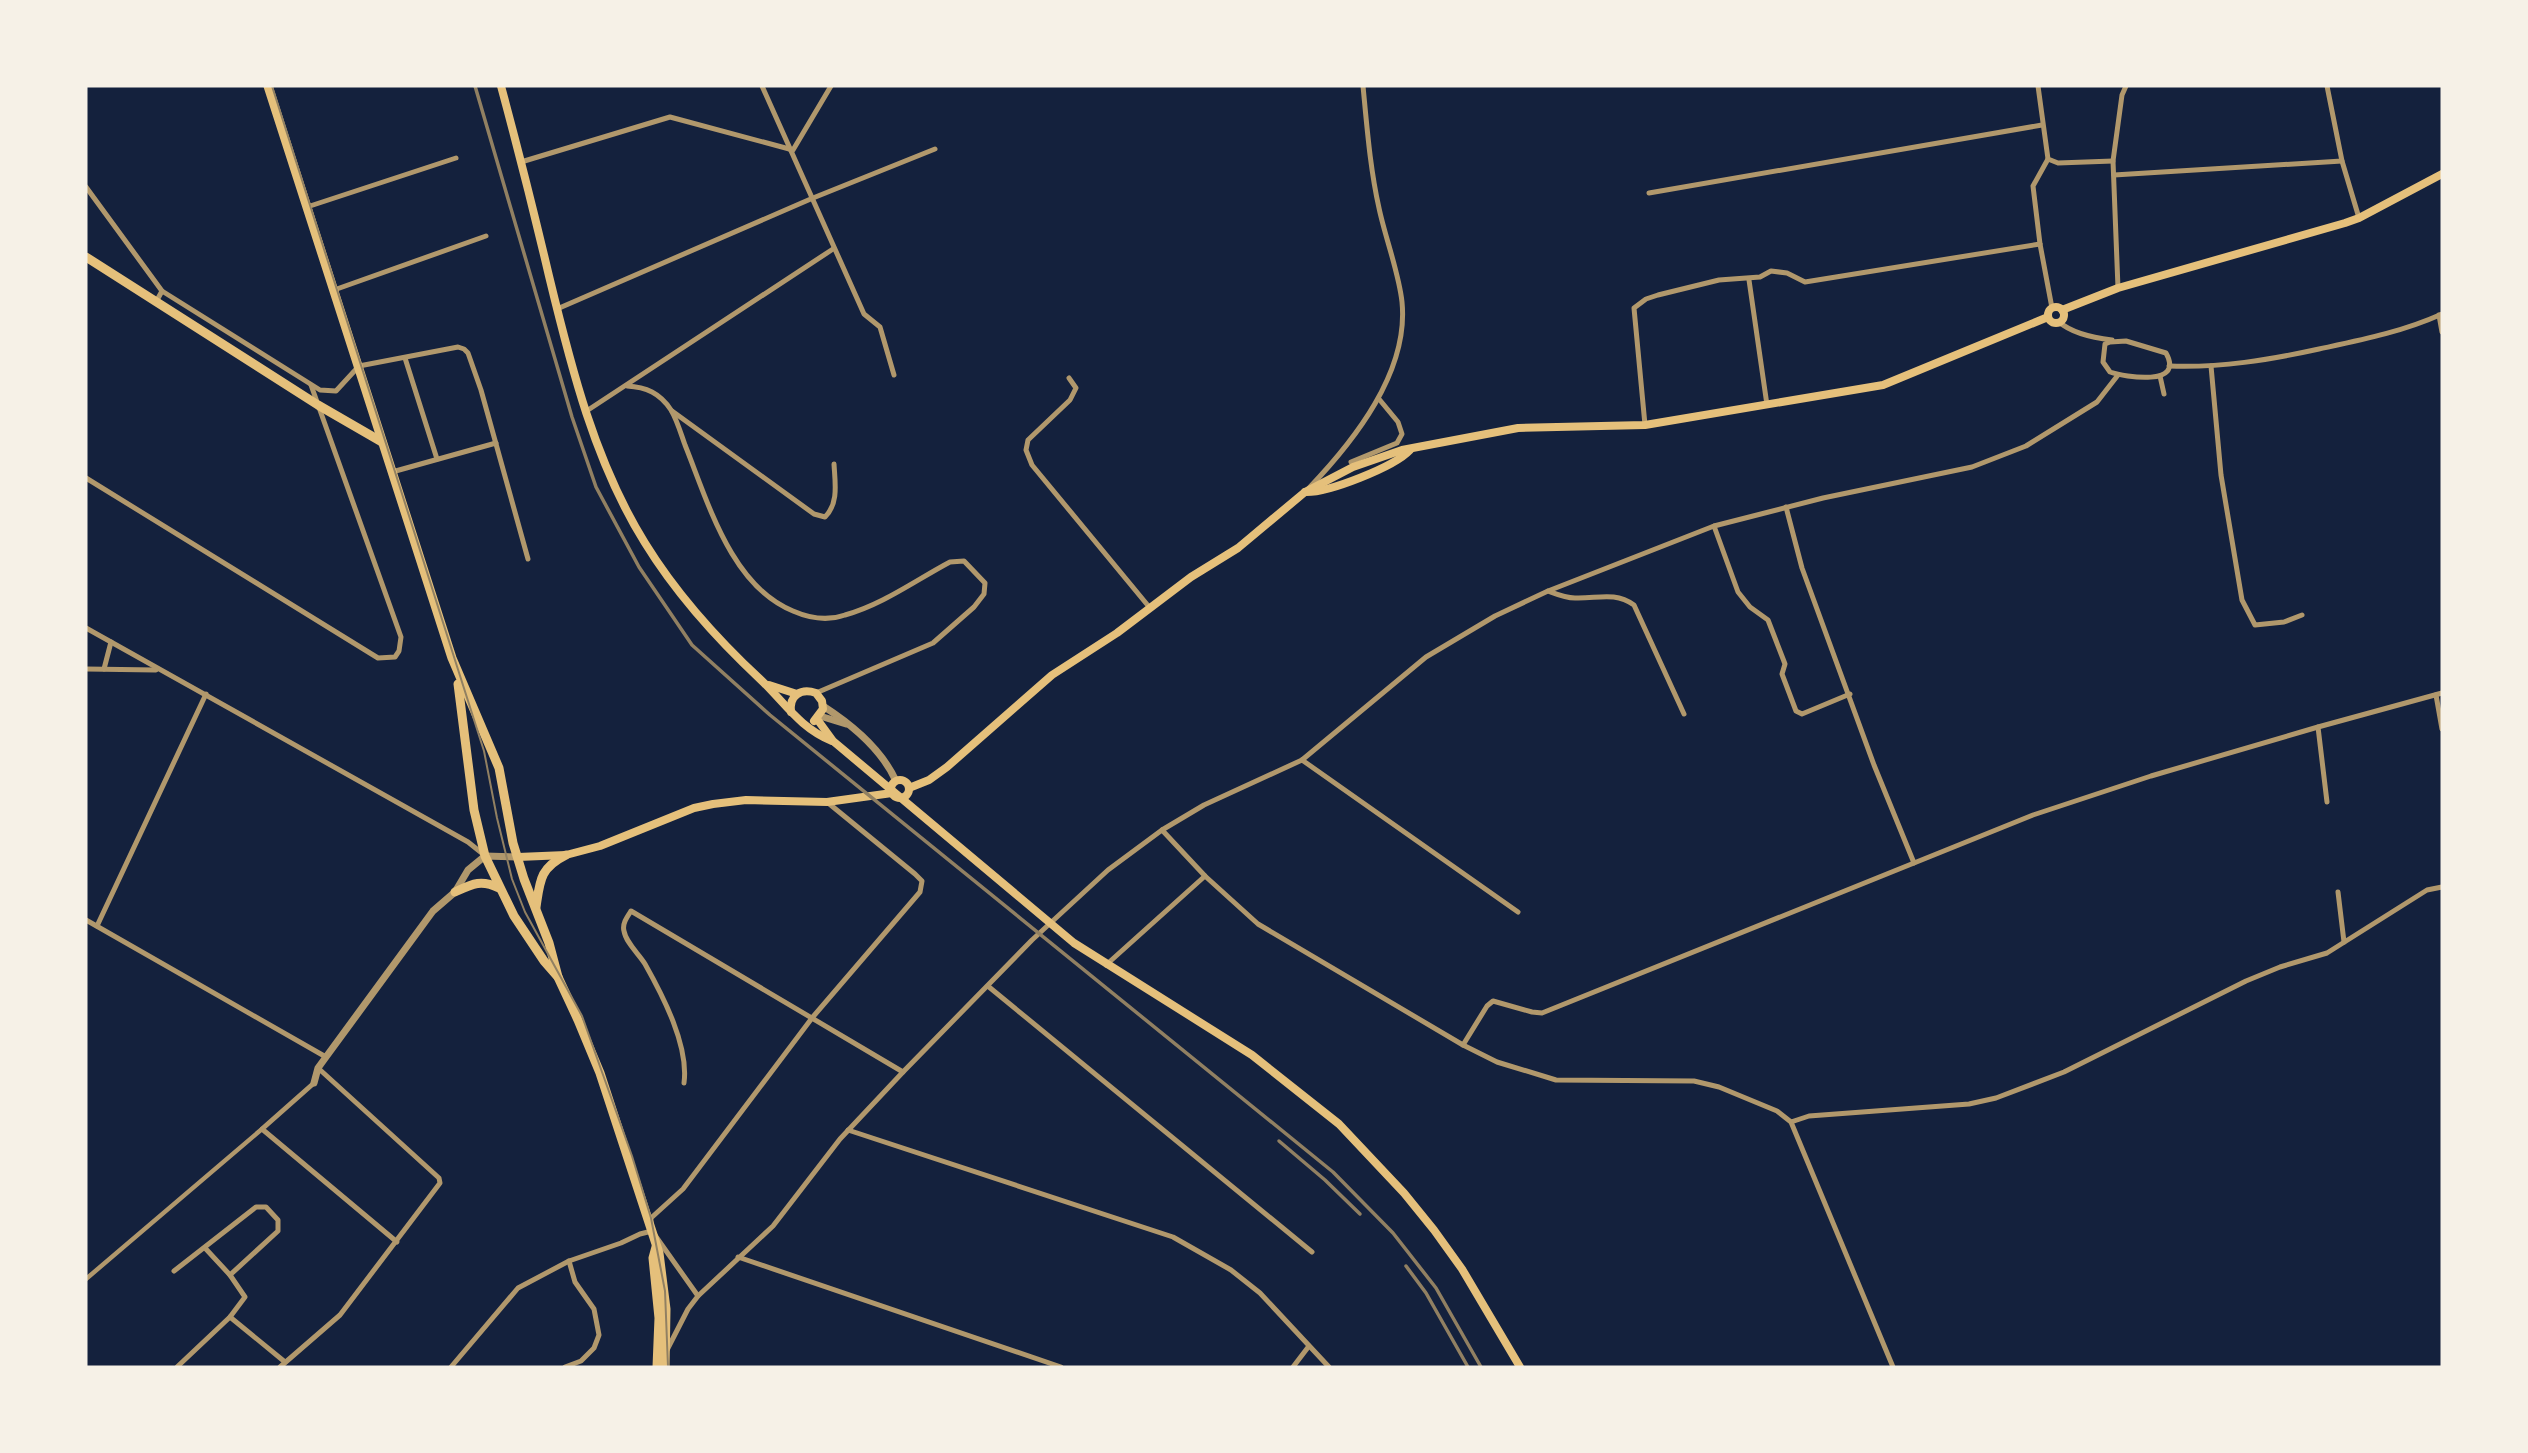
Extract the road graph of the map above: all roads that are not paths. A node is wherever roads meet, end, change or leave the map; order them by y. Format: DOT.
graph roads {
  1 [pos="268,86"];
  2 [pos="501,86"];
  3 [pos="762,86"];
  4 [pos="831,86"];
  5 [pos="1363,86"];
  6 [pos="2038,86"];
  7 [pos="2126,86"];
  8 [pos="2327,86"];
  9 [pos="2042,125"];
  10 [pos="934,149"];
  11 [pos="793,150"];
  12 [pos="456,158"];
  13 [pos="2048,159"];
  14 [pos="2113,161"];
  15 [pos="2342,161"];
  16 [pos="521,162"];
  17 [pos="2442,174"];
  18 [pos="2114,175"];
  19 [pos="86,187"];
  20 [pos="1649,193"];
  21 [pos="813,198"];
  22 [pos="307,207"];
  23 [pos="2359,218"];
  24 [pos="486,236"];
  25 [pos="2040,244"];
  26 [pos="833,248"];
  27 [pos="86,257"];
  28 [pos="1749,279"];
  29 [pos="2119,288"];
  30 [pos="334,290"];
  31 [pos="162,291"];
  32 [pos="156,302"];
  33 [pos="2052,308"];
  34 [pos="557,309"];
  35 [pos="2062,310"];
  36 [pos="2441,315"];
  37 [pos="2048,317"];
  38 [pos="2059,323"];
  39 [pos="2442,332"];
  40 [pos="2093,337"];
  41 [pos="2116,341"];
  42 [pos="2103,351"];
  43 [pos="405,358"];
  44 [pos="359,366"];
  45 [pos="2169,366"];
  46 [pos="2211,366"];
  47 [pos="2105,368"];
  48 [pos="2118,374"];
  49 [pos="894,375"];
  50 [pos="2160,376"];
  51 [pos="1069,379"];
  52 [pos="311,385"];
  53 [pos="627,386"];
  54 [pos="2109,386"];
  55 [pos="2164,394"];
  56 [pos="1379,399"];
  57 [pos="318,405"];
  58 [pos="1767,405"];
  59 [pos="671,410"];
  60 [pos="585,412"];
  61 [pos="1645,425"];
  62 [pos="382,442"];
  63 [pos="496,443"];
  64 [pos="1346,449"];
  65 [pos="1409,450"];
  66 [pos="437,459"];
  67 [pos="834,464"];
  68 [pos="1352,465"];
  69 [pos="392,472"];
  70 [pos="86,478"];
  71 [pos="1305,492"];
  72 [pos="1786,507"];
  73 [pos="1714,526"];
  74 [pos="528,559"];
  75 [pos="1548,591"];
  76 [pos="1150,608"];
  77 [pos="2302,615"];
  78 [pos="86,628"];
  79 [pos="111,642"];
  80 [pos="452,658"];
  81 [pos="86,669"];
  82 [pos="104,669"];
  83 [pos="159,670"];
  84 [pos="763,682"];
  85 [pos="816,693"];
  86 [pos="206,694"];
  87 [pos="797,694"];
  88 [pos="1850,694"];
  89 [pos="2439,694"];
  90 [pos="823,706"];
  91 [pos="791,712"];
  92 [pos="1684,713"];
  93 [pos="819,717"];
  94 [pos="805,723"];
  95 [pos="846,724"];
  96 [pos="2318,727"];
  97 [pos="2442,729"];
  98 [pos="833,741"];
  99 [pos="1302,760"];
  100 [pos="896,781"];
  101 [pos="909,788"];
  102 [pos="892,793"];
  103 [pos="827,802"];
  104 [pos="2328,802"];
  105 [pos="1162,830"];
  106 [pos="566,855"];
  107 [pos="485,856"];
  108 [pos="518,857"];
  109 [pos="1914,863"];
  110 [pos="1205,876"];
  111 [pos="2442,887"];
  112 [pos="499,888"];
  113 [pos="455,892"];
  114 [pos="2338,892"];
  115 [pos="536,909"];
  116 [pos="1518,912"];
  117 [pos="86,920"];
  118 [pos="97,926"];
  119 [pos="2344,942"];
  120 [pos="1106,965"];
  121 [pos="558,977"];
  122 [pos="989,987"];
  123 [pos="812,1018"];
  124 [pos="1462,1045"];
  125 [pos="326,1057"];
  126 [pos="318,1068"];
  127 [pos="903,1072"];
  128 [pos="314,1083"];
  129 [pos="684,1083"];
  130 [pos="1791,1122"];
  131 [pos="262,1129"];
  132 [pos="848,1130"];
  133 [pos="652,1229"];
  134 [pos="397,1242"];
  135 [pos="656,1247"];
  136 [pos="205,1248"];
  137 [pos="1312,1252"];
  138 [pos="738,1257"];
  139 [pos="569,1261"];
  140 [pos="174,1271"];
  141 [pos="230,1275"];
  142 [pos="86,1279"];
  143 [pos="698,1296"];
  144 [pos="230,1317"];
  145 [pos="1310,1346"];
  146 [pos="665,1355"];
  147 [pos="282,1365"];
  148 [pos="177,1367"];
  149 [pos="451,1367"];
  150 [pos="565,1367"];
  151 [pos="657,1367"];
  152 [pos="665,1367"];
  153 [pos="1061,1367"];
  154 [pos="1293,1367"];
  155 [pos="1329,1367"];
  156 [pos="1520,1367"];
  157 [pos="1894,1367"];
  1 -- 22 [label="main road"];
  2 -- 16 [label="main road"];
  3 -- 11 [label="street"];
  4 -- 11 [label="street"];
  5 -- 56 [label="street"];
  6 -- 9 [label="street"];
  7 -- 14 [label="street"];
  8 -- 15 [label="street"];
  9 -- 13 [label="street"];
  9 -- 20 [label="street"];
  10 -- 21 [label="street"];
  11 -- 16 [label="street"];
  11 -- 21 [label="street"];
  12 -- 22 [label="street"];
  13 -- 14 [label="street"];
  13 -- 25 [label="street"];
  14 -- 18 [label="street"];
  15 -- 18 [label="street"];
  15 -- 23 [label="street"];
  16 -- 34 [label="main road"];
  17 -- 23 [label="main road"];
  18 -- 29 [label="street"];
  19 -- 31 [label="street"];
  21 -- 26 [label="street"];
  21 -- 34 [label="street"];
  22 -- 30 [label="main road"];
  23 -- 29 [label="main road"];
  24 -- 30 [label="street"];
  25 -- 28 [label="street"];
  25 -- 33 [label="street"];
  26 -- 49 [label="street"];
  26 -- 53 [label="street"];
  27 -- 32 [label="main road"];
  28 -- 58 [label="street"];
  28 -- 61 [label="street"];
  29 -- 35 [label="main road"];
  30 -- 44 [label="main road"];
  31 -- 32 [label="street"];
  31 -- 52 [label="street"];
  32 -- 57 [label="main road"];
  33 -- 35 [label="main road"];
  33 -- 37 [label="main road"];
  34 -- 60 [label="main road"];
  35 -- 38 [label="main road"];
  36 -- 39 [label="street"];
  36 -- 46 [label="street"];
  37 -- 38 [label="main road"];
  37 -- 58 [label="main road"];
  38 -- 40 [label="street"];
  40 -- 41 [label="street"];
  40 -- 42 [label="street"];
  41 -- 42 [label="street"];
  41 -- 45 [label="street"];
  42 -- 47 [label="street"];
  43 -- 44 [label="street"];
  43 -- 63 [label="street"];
  43 -- 66 [label="street"];
  44 -- 52 [label="street"];
  44 -- 62 [label="main road"];
  45 -- 46 [label="street"];
  45 -- 50 [label="street"];
  46 -- 77 [label="street"];
  47 -- 48 [label="street"];
  47 -- 54 [label="street"];
  48 -- 50 [label="street"];
  48 -- 54 [label="street"];
  50 -- 55 [label="street"];
  51 -- 76 [label="street"];
  52 -- 57 [label="street"];
  53 -- 59 [label="street"];
  53 -- 60 [label="street"];
  54 -- 72 [label="street"];
  56 -- 64 [label="street"];
  56 -- 68 [label="street"];
  57 -- 62 [label="main road"];
  57 -- 70 [label="street"];
  58 -- 61 [label="main road"];
  59 -- 67 [label="street"];
  59 -- 85 [label="street"];
  60 -- 84 [label="main road"];
  61 -- 65 [label="main road"];
  62 -- 69 [label="main road"];
  63 -- 66 [label="street"];
  63 -- 74 [label="street"];
  64 -- 68 [label="street"];
  64 -- 71 [label="street"];
  65 -- 68 [label="main road"];
  65 -- 71 [label="main road"];
  66 -- 69 [label="street"];
  68 -- 71 [label="main road"];
  69 -- 80 [label="main road"];
  71 -- 76 [label="main road"];
  72 -- 73 [label="street"];
  72 -- 88 [label="street"];
  73 -- 75 [label="street"];
  73 -- 88 [label="street"];
  75 -- 92 [label="street"];
  75 -- 99 [label="street"];
  76 -- 101 [label="main road"];
  78 -- 79 [label="street"];
  79 -- 82 [label="street"];
  79 -- 83 [label="street"];
  80 -- 107 [label="main road"];
  80 -- 108 [label="main road"];
  81 -- 82 [label="street"];
  82 -- 83 [label="street"];
  83 -- 86 [label="street"];
  84 -- 87 [label="main road"];
  84 -- 91 [label="main road"];
  85 -- 87 [label="main road"];
  85 -- 90 [label="main road"];
  86 -- 107 [label="street"];
  86 -- 118 [label="street"];
  87 -- 91 [label="main road"];
  88 -- 109 [label="street"];
  89 -- 96 [label="street"];
  89 -- 97 [label="street"];
  90 -- 93 [label="main road"];
  90 -- 95 [label="street"];
  91 -- 94 [label="main road"];
  93 -- 94 [label="main road"];
  93 -- 95 [label="street"];
  93 -- 98 [label="main road"];
  94 -- 98 [label="main road"];
  95 -- 100 [label="street"];
  96 -- 104 [label="street"];
  96 -- 109 [label="street"];
  98 -- 120 [label="main road"];
  99 -- 105 [label="street"];
  99 -- 116 [label="street"];
  100 -- 101 [label="main road"];
  100 -- 102 [label="main road"];
  101 -- 102 [label="main road"];
  102 -- 103 [label="main road"];
  103 -- 106 [label="main road"];
  103 -- 123 [label="street"];
  105 -- 110 [label="street"];
  105 -- 122 [label="street"];
  106 -- 108 [label="main road"];
  106 -- 115 [label="main road"];
  107 -- 108 [label="street"];
  107 -- 112 [label="main road"];
  107 -- 113 [label="street"];
  108 -- 115 [label="main road"];
  109 -- 124 [label="street"];
  110 -- 120 [label="street"];
  110 -- 124 [label="street"];
  111 -- 119 [label="street"];
  112 -- 113 [label="main road"];
  112 -- 121 [label="main road"];
  113 -- 125 [label="street"];
  114 -- 119 [label="street"];
  115 -- 121 [label="main road"];
  117 -- 118 [label="street"];
  118 -- 125 [label="street"];
  119 -- 130 [label="street"];
  120 -- 156 [label="main road"];
  121 -- 133 [label="main road"];
  122 -- 127 [label="street"];
  122 -- 137 [label="street"];
  123 -- 127 [label="street"];
  123 -- 129 [label="street"];
  123 -- 133 [label="street"];
  124 -- 130 [label="street"];
  125 -- 126 [label="street"];
  126 -- 128 [label="street"];
  126 -- 134 [label="street"];
  127 -- 132 [label="street"];
  128 -- 131 [label="street"];
  130 -- 157 [label="street"];
  131 -- 134 [label="street"];
  131 -- 142 [label="street"];
  132 -- 138 [label="street"];
  132 -- 145 [label="street"];
  133 -- 135 [label="main road"];
  133 -- 139 [label="street"];
  133 -- 143 [label="street"];
  134 -- 147 [label="street"];
  135 -- 146 [label="main road"];
  135 -- 151 [label="main road"];
  136 -- 140 [label="street"];
  136 -- 141 [label="street"];
  136 -- 141 [label="street"];
  138 -- 143 [label="street"];
  138 -- 153 [label="street"];
  139 -- 149 [label="street"];
  139 -- 150 [label="street"];
  141 -- 144 [label="street"];
  143 -- 146 [label="street"];
  144 -- 147 [label="street"];
  144 -- 148 [label="street"];
  145 -- 154 [label="street"];
  145 -- 155 [label="street"];
  146 -- 152 [label="main road"];
}
